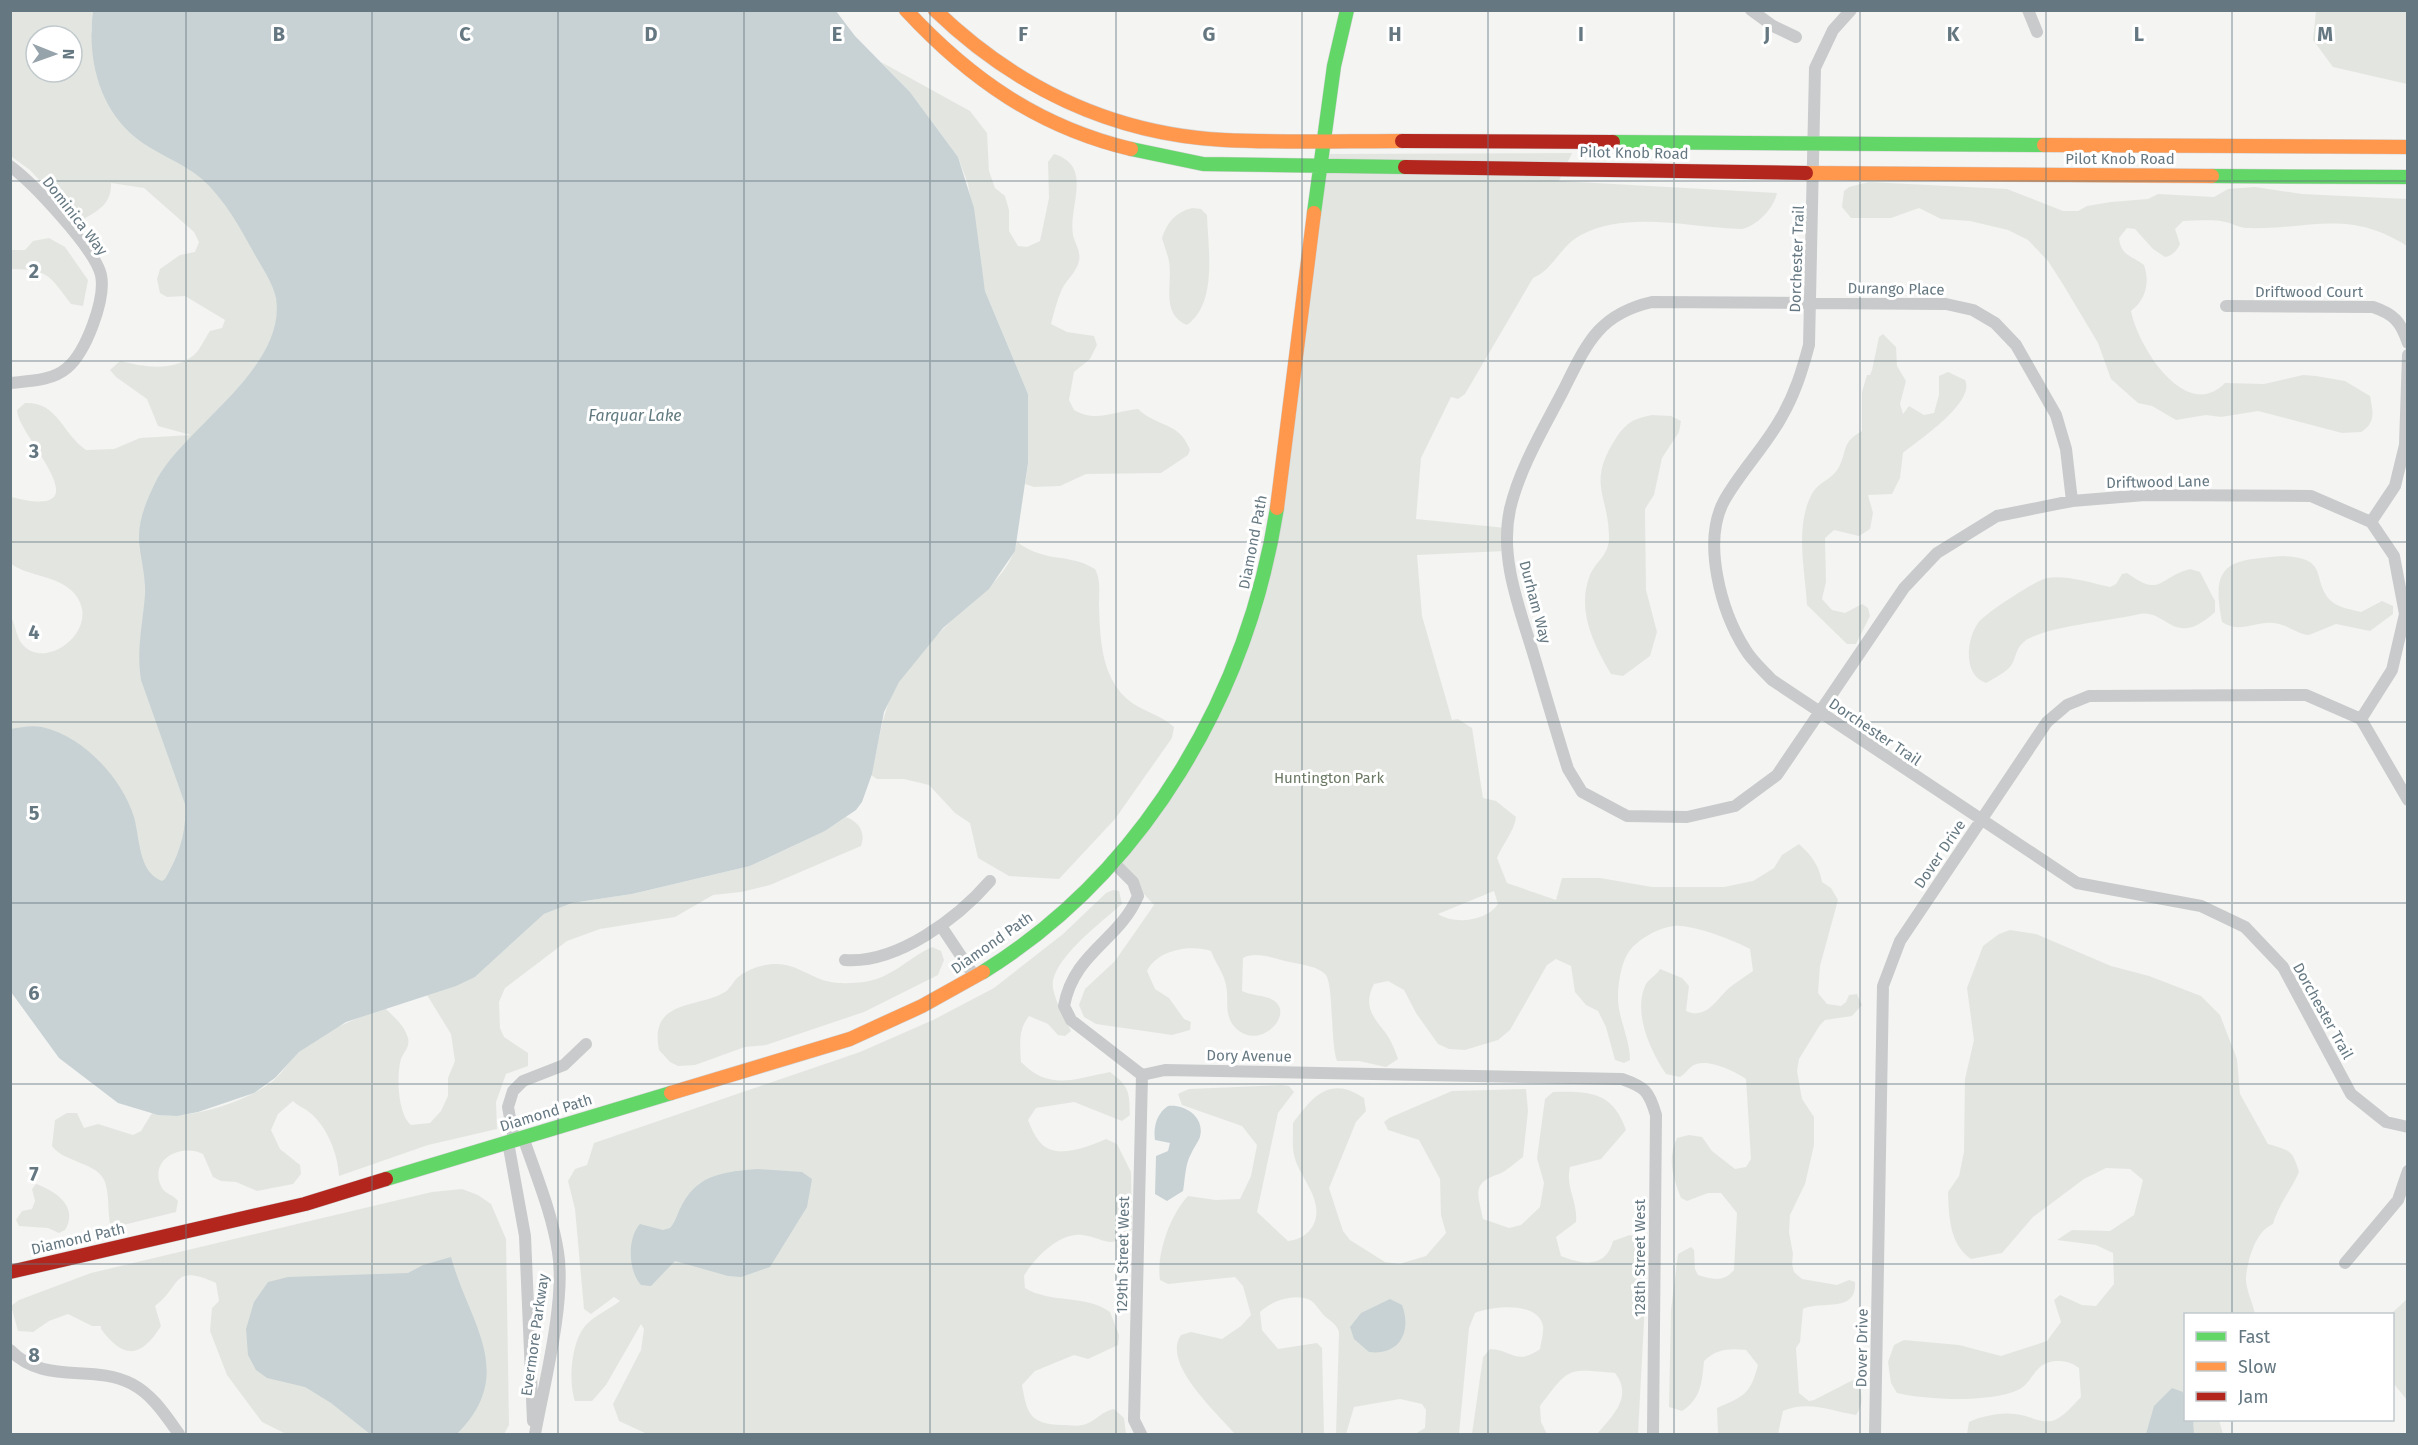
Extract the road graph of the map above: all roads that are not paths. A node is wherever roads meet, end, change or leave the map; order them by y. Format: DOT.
graph roads {
  1 [pos="906,10"];
  2 [pos="935,10"];
  3 [pos="1347,10"];
  4 [pos="1751,10"];
  5 [pos="1851,10"];
  6 [pos="2028,10"];
  7 [pos="2037,32"];
  8 [pos="1797,37"];
  9 [pos="1322,141"];
  10 [pos="1814,143"];
  11 [pos="2408,147"];
  12 [pos="10,166"];
  13 [pos="1320,167"];
  14 [pos="1814,173"];
  15 [pos="2408,177"];
  16 [pos="1811,303"];
  17 [pos="2226,306"];
  18 [pos="2408,343"];
  19 [pos="2408,355"];
  20 [pos="10,382"];
  21 [pos="2072,501"];
  22 [pos="2371,522"];
  23 [pos="1821,714"];
  24 [pos="2361,718"];
  25 [pos="2408,800"];
  26 [pos="1980,821"];
  27 [pos="1112,861"];
  28 [pos="990,881"];
  29 [pos="941,926"];
  30 [pos="845,960"];
  31 [pos="975,976"];
  32 [pos="586,1044"];
  33 [pos="1142,1075"];
  34 [pos="1640,1085"];
  35 [pos="2408,1127"];
  36 [pos="515,1140"];
  37 [pos="2408,1171"];
  38 [pos="2345,1263"];
  39 [pos="10,1272"];
  40 [pos="10,1350"];
  41 [pos="178,1434"];
  42 [pos="535,1434"];
  43 [pos="1141,1434"];
  44 [pos="1653,1434"];
  45 [pos="1875,1434"];
  1 -- 13 [label="main road, Pilot Knob Road"];
  2 -- 9 [label="main road, Pilot Knob Road"];
  3 -- 9 [label="main road, Diamond Path"];
  4 -- 8 [label="street"];
  5 -- 10 [label="street, Dorchester Trail"];
  6 -- 7 [label="street"];
  9 -- 10 [label="main road, Pilot Knob Road"];
  9 -- 13 [label="main road, Diamond Path"];
  10 -- 11 [label="main road, Pilot Knob Road"];
  10 -- 14 [label="street, Dorchester Trail"];
  12 -- 20 [label="street, Dominica Way"];
  13 -- 14 [label="main road, Pilot Knob Road"];
  13 -- 27 [label="main road, Diamond Path"];
  14 -- 15 [label="main road, Pilot Knob Road"];
  14 -- 16 [label="street, Dorchester Trail"];
  16 -- 21 [label="street, Durango Place"];
  16 -- 23 [label="street, Dorchester Trail"];
  16 -- 23 [label="street, Durham Way"];
  17 -- 18 [label="street, Driftwood Court"];
  19 -- 22 [label="street"];
  21 -- 22 [label="street, Driftwood Lane"];
  21 -- 23 [label="street, Driftwood Lane"];
  22 -- 24 [label="street"];
  23 -- 26 [label="street, Dorchester Trail"];
  24 -- 25 [label="street"];
  24 -- 26 [label="street, Dover Drive"];
  26 -- 35 [label="street, Dorchester Trail"];
  26 -- 45 [label="street, Dover Drive"];
  27 -- 31 [label="main road, Diamond Path"];
  27 -- 33 [label="street"];
  28 -- 29 [label="street"];
  29 -- 30 [label="street"];
  29 -- 31 [label="street"];
  31 -- 36 [label="main road, Diamond Path"];
  32 -- 36 [label="street"];
  33 -- 34 [label="street, Dory Avenue"];
  33 -- 43 [label="street, 129th Street West"];
  34 -- 44 [label="street, 128th Street West"];
  36 -- 39 [label="main road, Diamond Path"];
  36 -- 42 [label="street, Evermore Parkway"];
  36 -- 42 [label="street, Evermore Parkway"];
  37 -- 38 [label="street"];
  40 -- 41 [label="street"];
}
